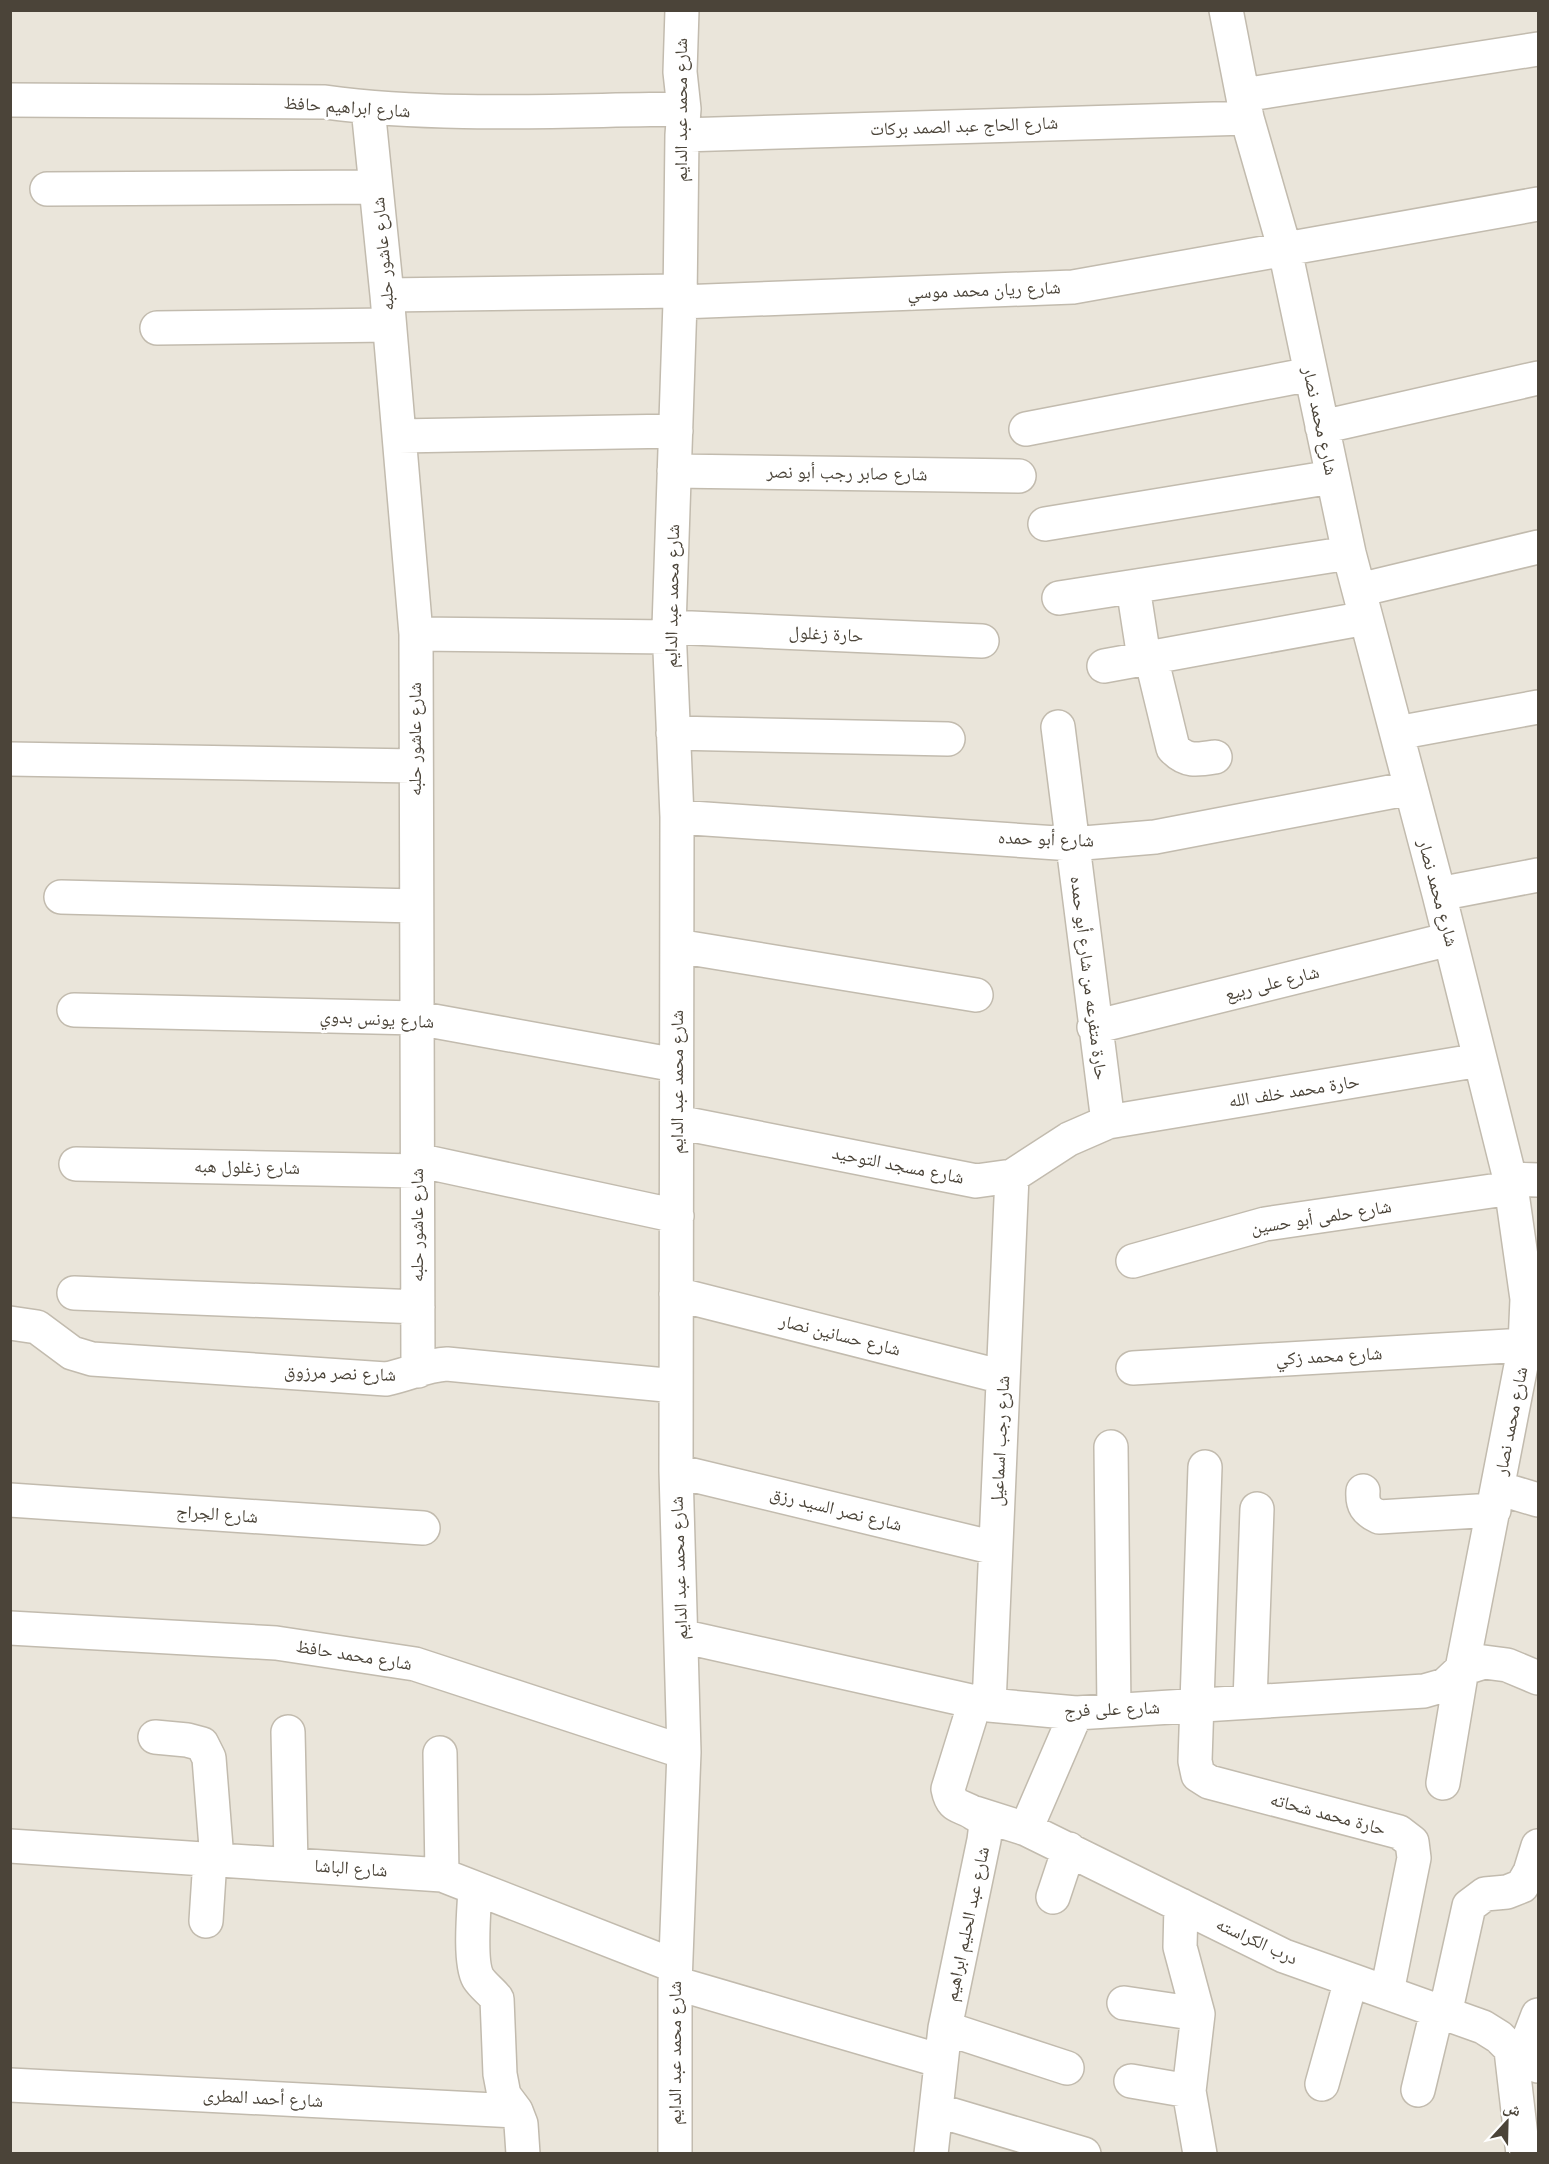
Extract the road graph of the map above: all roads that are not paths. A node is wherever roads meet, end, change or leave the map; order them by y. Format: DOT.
graph roads {
  1 [pos="682,10"];
  2 [pos="1226,10"];
  3 [pos="1539,49"];
  4 [pos="10,100"];
  5 [pos="1245,107"];
  6 [pos="368,108"];
  7 [pos="683,122"];
  8 [pos="376,187"];
  9 [pos="47,189"];
  10 [pos="1539,204"];
  11 [pos="1286,250"];
  12 [pos="680,297"];
  13 [pos="388,310"];
  14 [pos="157,328"];
  15 [pos="1311,374"];
  16 [pos="1539,378"];
  17 [pos="1322,427"];
  18 [pos="1026,429"];
  19 [pos="676,431"];
  20 [pos="399,436"];
  21 [pos="674,471"];
  22 [pos="1019,476"];
  23 [pos="1332,477"];
  24 [pos="1045,524"];
  25 [pos="1539,547"];
  26 [pos="1349,553"];
  27 [pos="1132,587"];
  28 [pos="1059,598"];
  29 [pos="1362,604"];
  30 [pos="669,632"];
  31 [pos="416,634"];
  32 [pos="982,641"];
  33 [pos="1148,658"];
  34 [pos="1104,666"];
  35 [pos="1539,707"];
  36 [pos="1058,727"];
  37 [pos="673,733"];
  38 [pos="1397,733"];
  39 [pos="948,739"];
  40 [pos="1215,757"];
  41 [pos="10,759"];
  42 [pos="415,766"];
  43 [pos="1411,788"];
  44 [pos="677,817"];
  45 [pos="1072,843"];
  46 [pos="1539,875"];
  47 [pos="1439,894"];
  48 [pos="61,897"];
  49 [pos="416,906"];
  50 [pos="1450,939"];
  51 [pos="677,946"];
  52 [pos="976,996"];
  53 [pos="74,1010"];
  54 [pos="417,1018"];
  55 [pos="1094,1027"];
  56 [pos="1480,1060"];
  57 [pos="676,1065"];
  58 [pos="677,1122"];
  59 [pos="1108,1122"];
  60 [pos="76,1164"];
  61 [pos="417,1165"];
  62 [pos="1012,1176"];
  63 [pos="1520,1182"];
  64 [pos="676,1216"];
  65 [pos="1133,1261"];
  66 [pos="74,1293"];
  67 [pos="676,1294"];
  68 [pos="417,1307"];
  69 [pos="10,1323"];
  70 [pos="1525,1345"];
  71 [pos="1133,1368"];
  72 [pos="418,1371"];
  73 [pos="1003,1377"];
  74 [pos="676,1386"];
  75 [pos="1525,1418"];
  76 [pos="1111,1447"];
  77 [pos="1205,1467"];
  78 [pos="676,1471"];
  79 [pos="1363,1491"];
  80 [pos="1496,1499"];
  81 [pos="10,1500"];
  82 [pos="1539,1500"];
  83 [pos="1257,1509"];
  84 [pos="423,1528"];
  85 [pos="995,1548"];
  86 [pos="10,1628"];
  87 [pos="681,1636"];
  88 [pos="1462,1669"];
  89 [pos="1539,1678"];
  90 [pos="1250,1701"];
  91 [pos="982,1703"];
  92 [pos="1197,1705"];
  93 [pos="1114,1710"];
  94 [pos="1076,1713"];
  95 [pos="288,1732"];
  96 [pos="155,1737"];
  97 [pos="684,1752"];
  98 [pos="440,1753"];
  99 [pos="1443,1783"];
  100 [pos="975,1813"];
  101 [pos="1026,1829"];
  102 [pos="10,1846"];
  103 [pos="1539,1846"];
  104 [pos="1069,1850"];
  105 [pos="214,1859"];
  106 [pos="291,1864"];
  107 [pos="442,1875"];
  108 [pos="475,1888"];
  109 [pos="1053,1897"];
  110 [pos="1181,1905"];
  111 [pos="206,1921"];
  112 [pos="675,1974"];
  113 [pos="1351,1980"];
  114 [pos="1387,1992"];
  115 [pos="1124,2003"];
  116 [pos="1441,2012"];
  117 [pos="1198,2014"];
  118 [pos="1539,2015"];
  119 [pos="945,2028"];
  120 [pos="1523,2059"];
  121 [pos="941,2061"];
  122 [pos="1067,2068"];
  123 [pos="1131,2081"];
  124 [pos="1322,2084"];
  125 [pos="10,2085"];
  126 [pos="1418,2090"];
  127 [pos="1189,2091"];
  128 [pos="936,2110"];
  129 [pos="516,2111"];
  130 [pos="932,2153"];
  131 [pos="523,2154"];
  132 [pos="675,2154"];
  133 [pos="1084,2154"];
  134 [pos="1200,2154"];
  135 [pos="1523,2154"];
  1 -- 7 [label="street, شارع محمد عبد الدايم"];
  2 -- 5 [label="street, شارع محمد نصار"];
  3 -- 5 [label="street, شارع الحاج عبد الصمد بركات"];
  4 -- 6 [label="street, شارع ابراهيم حافظ"];
  5 -- 7 [label="street, شارع الحاج عبد الصمد بركات"];
  5 -- 11 [label="street, شارع محمد نصار"];
  6 -- 7 [label="street, شارع ابراهيم حافظ"];
  6 -- 8 [label="street, شارع عاشور حلبه"];
  7 -- 12 [label="street, شارع محمد عبد الدايم"];
  8 -- 9 [label="street"];
  8 -- 13 [label="street, شارع عاشور حلبه"];
  10 -- 11 [label="street, شارع ريان محمد موسي"];
  11 -- 12 [label="street, شارع ريان محمد موسي"];
  11 -- 15 [label="street, شارع محمد نصار"];
  12 -- 13 [label="street, شارع ريان محمد موسي"];
  12 -- 19 [label="street, شارع محمد عبد الدايم"];
  13 -- 14 [label="street, شارع ريان محمد موسي"];
  13 -- 20 [label="street, شارع عاشور حلبه"];
  15 -- 17 [label="street, شارع محمد نصار"];
  15 -- 18 [label="street"];
  16 -- 17 [label="street"];
  17 -- 23 [label="street, شارع محمد نصار"];
  19 -- 20 [label="street"];
  19 -- 21 [label="street, شارع محمد عبد الدايم"];
  20 -- 31 [label="street, شارع عاشور حلبه"];
  21 -- 22 [label="street, شارع صابر رجب أبو نصر"];
  21 -- 30 [label="street, شارع محمد عبد الدايم"];
  23 -- 24 [label="street"];
  23 -- 26 [label="street, شارع محمد نصار"];
  25 -- 29 [label="street"];
  26 -- 27 [label="street"];
  26 -- 29 [label="street, شارع محمد نصار"];
  27 -- 28 [label="street"];
  27 -- 33 [label="street"];
  29 -- 33 [label="street"];
  29 -- 38 [label="street, شارع محمد نصار"];
  30 -- 31 [label="street, حارة زغلول"];
  30 -- 32 [label="street, حارة زغلول"];
  30 -- 37 [label="street, شارع محمد عبد الدايم"];
  31 -- 42 [label="street, شارع عاشور حلبه"];
  33 -- 34 [label="street"];
  33 -- 40 [label="street"];
  35 -- 38 [label="street"];
  36 -- 45 [label="street, حارة متفرعه من شارع أبو حمده"];
  37 -- 39 [label="street"];
  37 -- 44 [label="street, شارع محمد عبد الدايم"];
  38 -- 43 [label="street, شارع محمد نصار"];
  41 -- 42 [label="street"];
  42 -- 49 [label="street, شارع عاشور حلبه"];
  43 -- 45 [label="street, شارع أبو حمده"];
  43 -- 47 [label="street, شارع محمد نصار"];
  44 -- 45 [label="street, شارع أبو حمده"];
  44 -- 51 [label="street, شارع محمد عبد الدايم"];
  45 -- 55 [label="street, حارة متفرعه من شارع أبو حمده"];
  46 -- 47 [label="street"];
  47 -- 50 [label="street, شارع محمد نصار"];
  48 -- 49 [label="street"];
  49 -- 54 [label="street, شارع عاشور حلبه"];
  50 -- 55 [label="street, شارع على ربيع"];
  50 -- 56 [label="street, شارع محمد نصار"];
  51 -- 52 [label="street"];
  51 -- 57 [label="street, شارع محمد عبد الدايم"];
  53 -- 54 [label="street, شارع يونس بدوي"];
  54 -- 57 [label="street, شارع يونس بدوي"];
  54 -- 61 [label="street, شارع عاشور حلبه"];
  55 -- 59 [label="street, حارة متفرعه من شارع أبو حمده"];
  56 -- 59 [label="street, حارة محمد خلف الله"];
  56 -- 63 [label="street, شارع محمد نصار"];
  57 -- 58 [label="street, شارع محمد عبد الدايم"];
  58 -- 62 [label="street, شارع مسجد التوحيد"];
  58 -- 64 [label="street, شارع محمد عبد الدايم"];
  59 -- 62 [label="street, شارع مسجد التوحيد"];
  60 -- 61 [label="street, شارع زغلول هبه"];
  61 -- 64 [label="street, شارع زغلول هبه"];
  61 -- 68 [label="street, شارع عاشور حلبه"];
  62 -- 73 [label="street, شارع رجب اسماعيل"];
  63 -- 65 [label="street, شارع حلمى أبو حسين"];
  63 -- 70 [label="street, شارع محمد نصار"];
  64 -- 67 [label="street, شارع محمد عبد الدايم"];
  66 -- 68 [label="street"];
  67 -- 73 [label="street, شارع حسانين نصار"];
  67 -- 74 [label="street, شارع محمد عبد الدايم"];
  68 -- 72 [label="street, شارع عاشور حلبه"];
  69 -- 72 [label="street, شارع نصر مرزوق"];
  70 -- 71 [label="street, شارع محمد زكي"];
  70 -- 75 [label="street, شارع محمد نصار"];
  72 -- 74 [label="street, شارع نصر مرزوق"];
  73 -- 85 [label="street, شارع رجب اسماعيل"];
  74 -- 78 [label="street, شارع محمد عبد الدايم"];
  75 -- 80 [label="street, شارع محمد نصار"];
  76 -- 93 [label="street"];
  77 -- 92 [label="street"];
  78 -- 85 [label="street, شارع نصر السيد رزق"];
  78 -- 87 [label="street, شارع محمد عبد الدايم"];
  79 -- 80 [label="street"];
  80 -- 82 [label="street"];
  80 -- 88 [label="street, شارع محمد نصار"];
  81 -- 84 [label="street, شارع الجراج"];
  83 -- 90 [label="street"];
  85 -- 91 [label="street, شارع رجب اسماعيل"];
  86 -- 97 [label="street, شارع محمد حافظ"];
  87 -- 91 [label="street, شارع على فرج"];
  87 -- 97 [label="street, شارع محمد عبد الدايم"];
  88 -- 89 [label="street, شارع على فرج"];
  88 -- 90 [label="street, شارع على فرج"];
  88 -- 99 [label="street, شارع محمد نصار"];
  90 -- 92 [label="street, شارع على فرج"];
  91 -- 94 [label="street, شارع على فرج"];
  91 -- 100 [label="street"];
  92 -- 93 [label="street, شارع على فرج"];
  92 -- 114 [label="street, حارة محمد شحاته"];
  93 -- 94 [label="street, شارع على فرج"];
  94 -- 101 [label="street"];
  95 -- 106 [label="street"];
  96 -- 105 [label="street"];
  97 -- 112 [label="street, شارع محمد عبد الدايم"];
  98 -- 107 [label="street"];
  100 -- 101 [label="street, درب الكراسته"];
  100 -- 119 [label="street, شارع عبد الحليم ابراهيم"];
  101 -- 104 [label="street, درب الكراسته"];
  102 -- 105 [label="street, شارع الباشا"];
  103 -- 116 [label="street"];
  104 -- 109 [label="street"];
  104 -- 110 [label="street, درب الكراسته"];
  105 -- 106 [label="street, شارع الباشا"];
  105 -- 111 [label="street"];
  106 -- 107 [label="street, شارع الباشا"];
  107 -- 108 [label="street, شارع الباشا"];
  108 -- 112 [label="street, شارع الباشا"];
  108 -- 129 [label="street"];
  110 -- 113 [label="street, درب الكراسته"];
  110 -- 117 [label="street"];
  112 -- 121 [label="street, شارع الباشا"];
  112 -- 132 [label="street, شارع محمد عبد الدايم"];
  113 -- 114 [label="street, درب الكراسته"];
  113 -- 124 [label="street"];
  114 -- 116 [label="street, درب الكراسته"];
  115 -- 117 [label="street"];
  116 -- 120 [label="street, درب الكراسته"];
  116 -- 126 [label="street"];
  117 -- 127 [label="street"];
  118 -- 120 [label="street"];
  119 -- 121 [label="street, شارع عبد الحليم ابراهيم"];
  119 -- 122 [label="street"];
  120 -- 135 [label="street"];
  121 -- 128 [label="street, شارع عبد الحليم ابراهيم"];
  123 -- 127 [label="street"];
  125 -- 129 [label="street, شارع أحمد المطرى"];
  127 -- 134 [label="street"];
  128 -- 130 [label="street, شارع عبد الحليم ابراهيم"];
  128 -- 133 [label="street"];
  129 -- 131 [label="street"];
}
